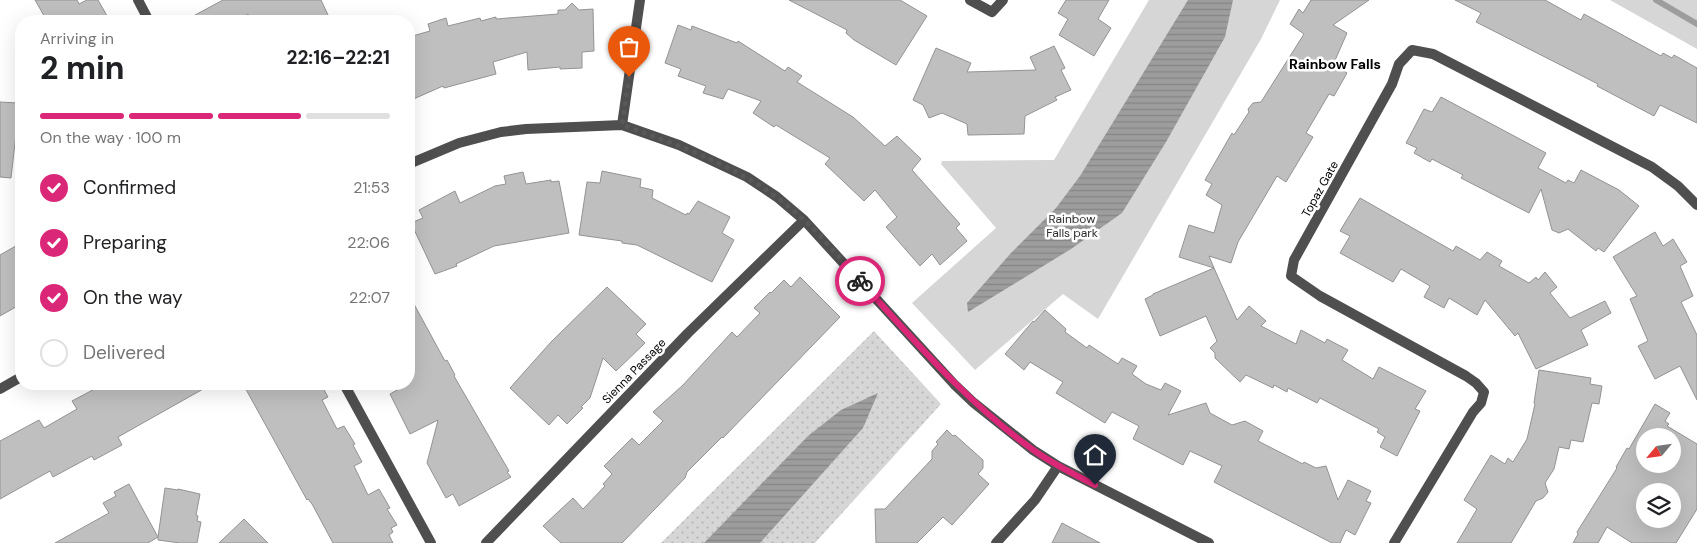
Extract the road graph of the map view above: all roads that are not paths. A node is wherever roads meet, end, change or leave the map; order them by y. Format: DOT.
graph roads {
  1 [pos="640,0"];
  2 [pos="970,0"];
  3 [pos="1003,0"];
  4 [pos="140,1"];
  5 [pos="146,15"];
  6 [pos="622,125"];
  7 [pos="415,161"];
  8 [pos="1697,205"];
  9 [pos="804,220"];
  10 [pos="15,380"];
  11 [pos="0,389"];
  12 [pos="347,390"];
  13 [pos="1058,466"];
  14 [pos="431,543"];
  15 [pos="486,543"];
  16 [pos="996,543"];
  17 [pos="1209,543"];
  18 [pos="1394,543"];
  1 -- 6 [label="street"];
  2 -- 3 [label="street"];
  4 -- 5 [label="street"];
  6 -- 7 [label="street"];
  6 -- 9 [label="street"];
  8 -- 18 [label="street, Topaz Gate"];
  9 -- 13 [label="street"];
  9 -- 15 [label="street, Sienna Passage"];
  10 -- 11 [label="street"];
  12 -- 14 [label="street"];
  13 -- 16 [label="street"];
  13 -- 17 [label="street"];
}
